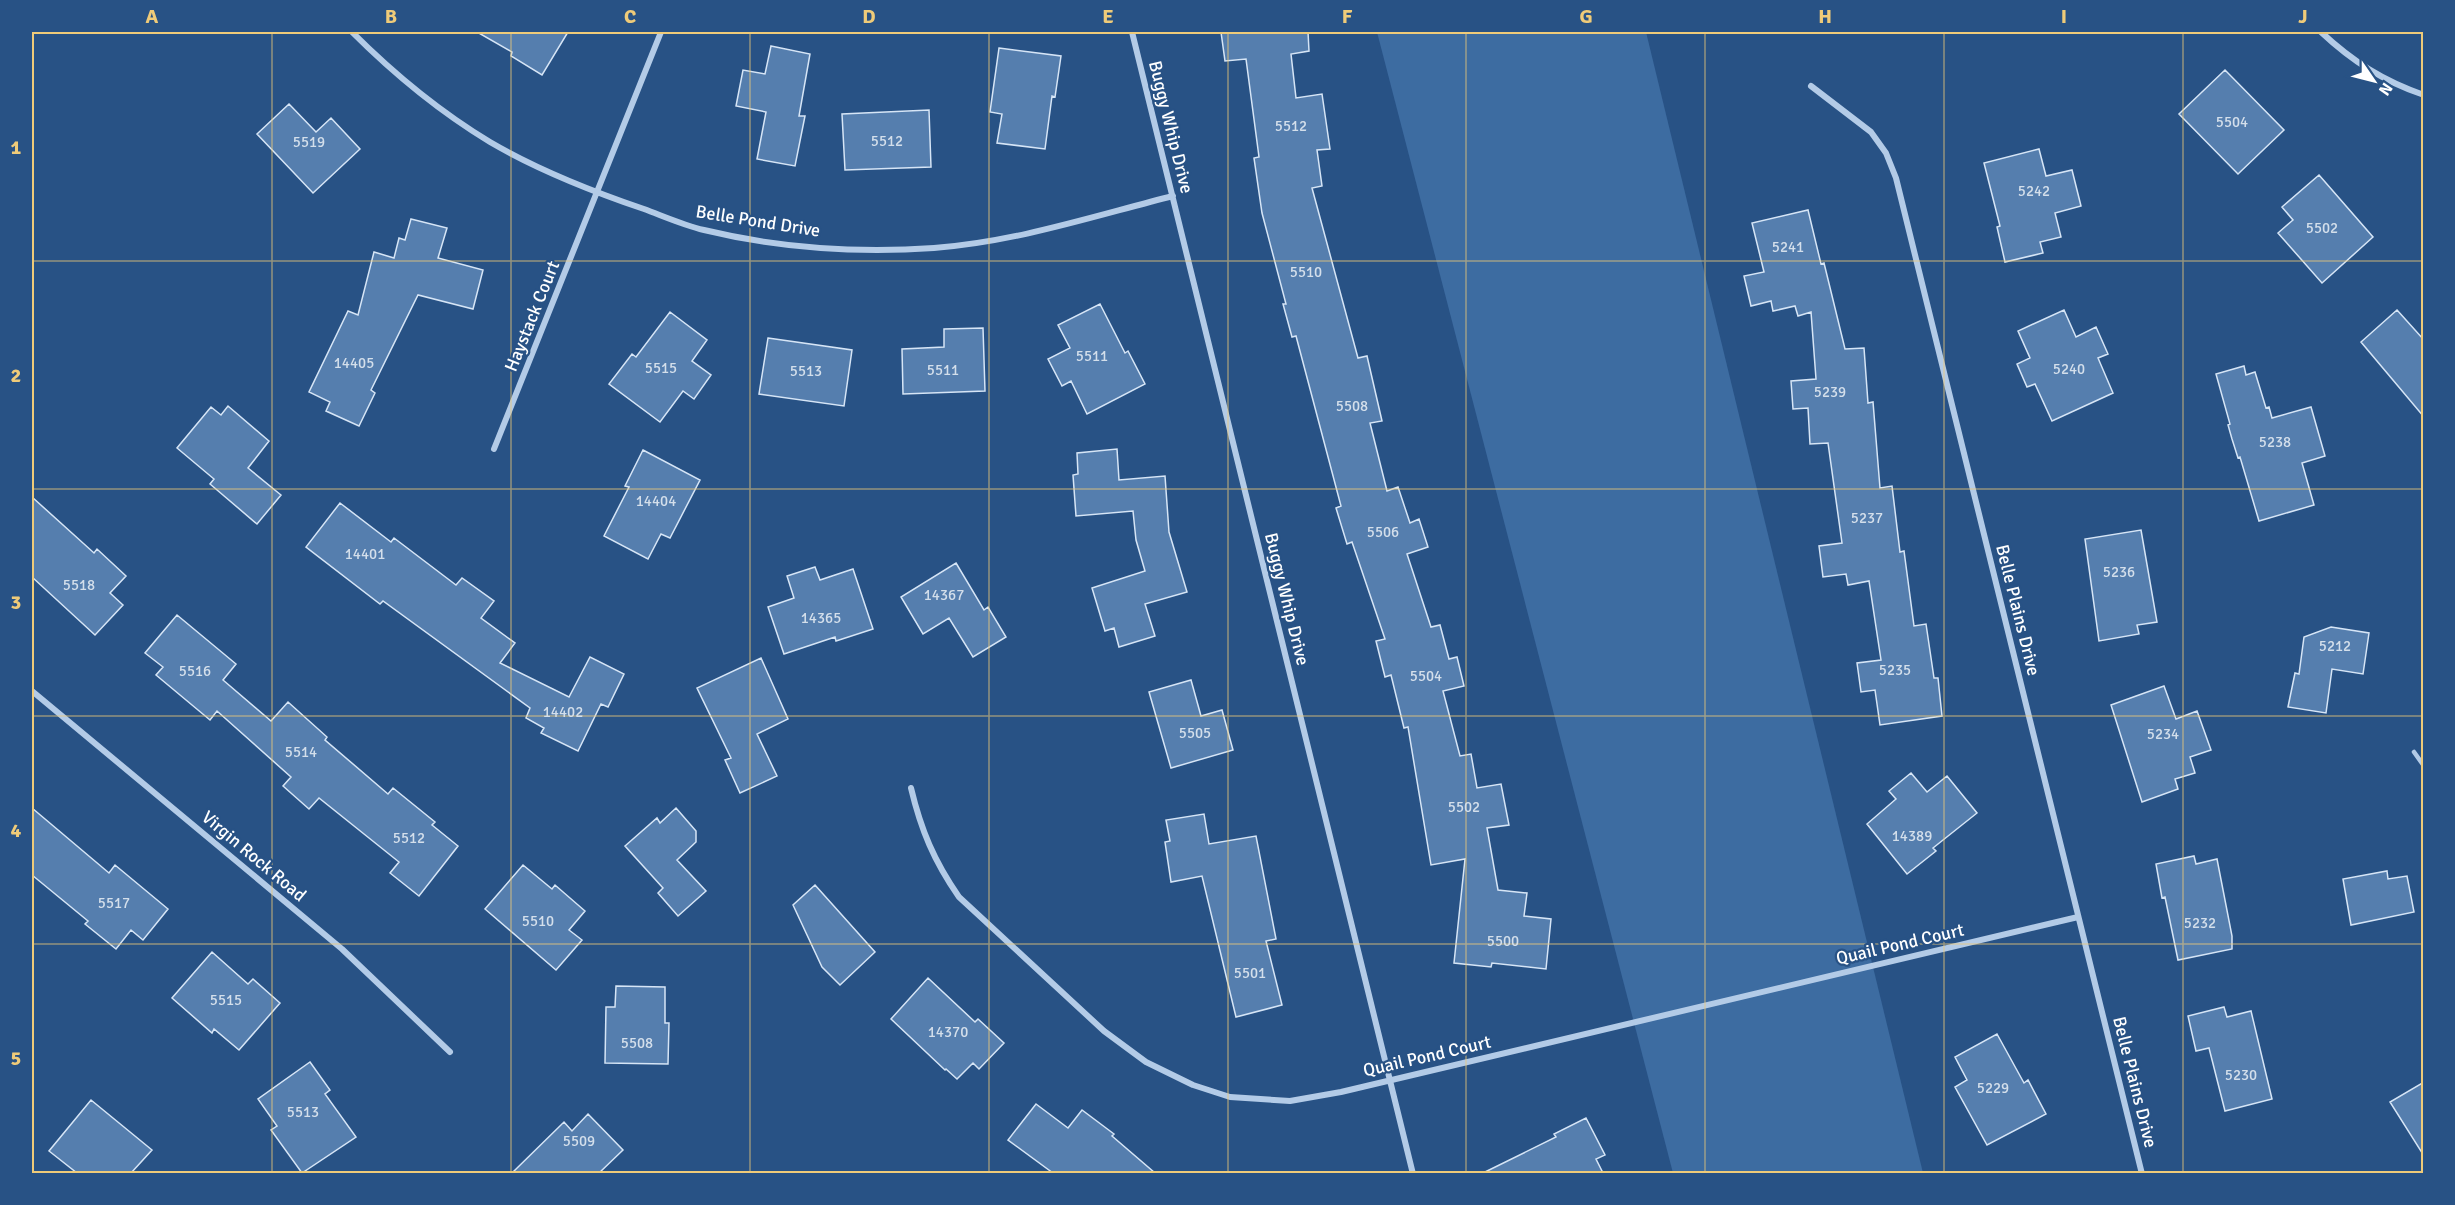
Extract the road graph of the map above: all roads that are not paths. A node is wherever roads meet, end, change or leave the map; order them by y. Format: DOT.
graph roads {
  1 [pos="352,32"];
  2 [pos="661,32"];
  3 [pos="1132,32"];
  4 [pos="2321,32"];
  5 [pos="1811,86"];
  6 [pos="2424,95"];
  7 [pos="598,193"];
  8 [pos="1173,196"];
  9 [pos="494,449"];
  10 [pos="32,691"];
  11 [pos="2414,752"];
  12 [pos="2424,766"];
  13 [pos="911,788"];
  14 [pos="2078,917"];
  15 [pos="450,1052"];
  16 [pos="1390,1080"];
  17 [pos="1413,1173"];
  18 [pos="2142,1173"];
  1 -- 7 [label="street, Belle Pond Drive"];
  2 -- 7 [label="street, Haystack Court"];
  3 -- 8 [label="street, Buggy Whip Drive"];
  4 -- 6 [label="street"];
  5 -- 14 [label="street, Belle Plains Drive"];
  7 -- 8 [label="street, Belle Pond Drive"];
  7 -- 9 [label="street, Haystack Court"];
  8 -- 16 [label="street, Buggy Whip Drive"];
  10 -- 15 [label="street, Virgin Rock Road"];
  11 -- 12 [label="lane"];
  13 -- 16 [label="street, Quail Pond Court"];
  14 -- 16 [label="street, Quail Pond Court"];
  14 -- 18 [label="street, Belle Plains Drive"];
  16 -- 17 [label="street, Buggy Whip Drive"];
}
